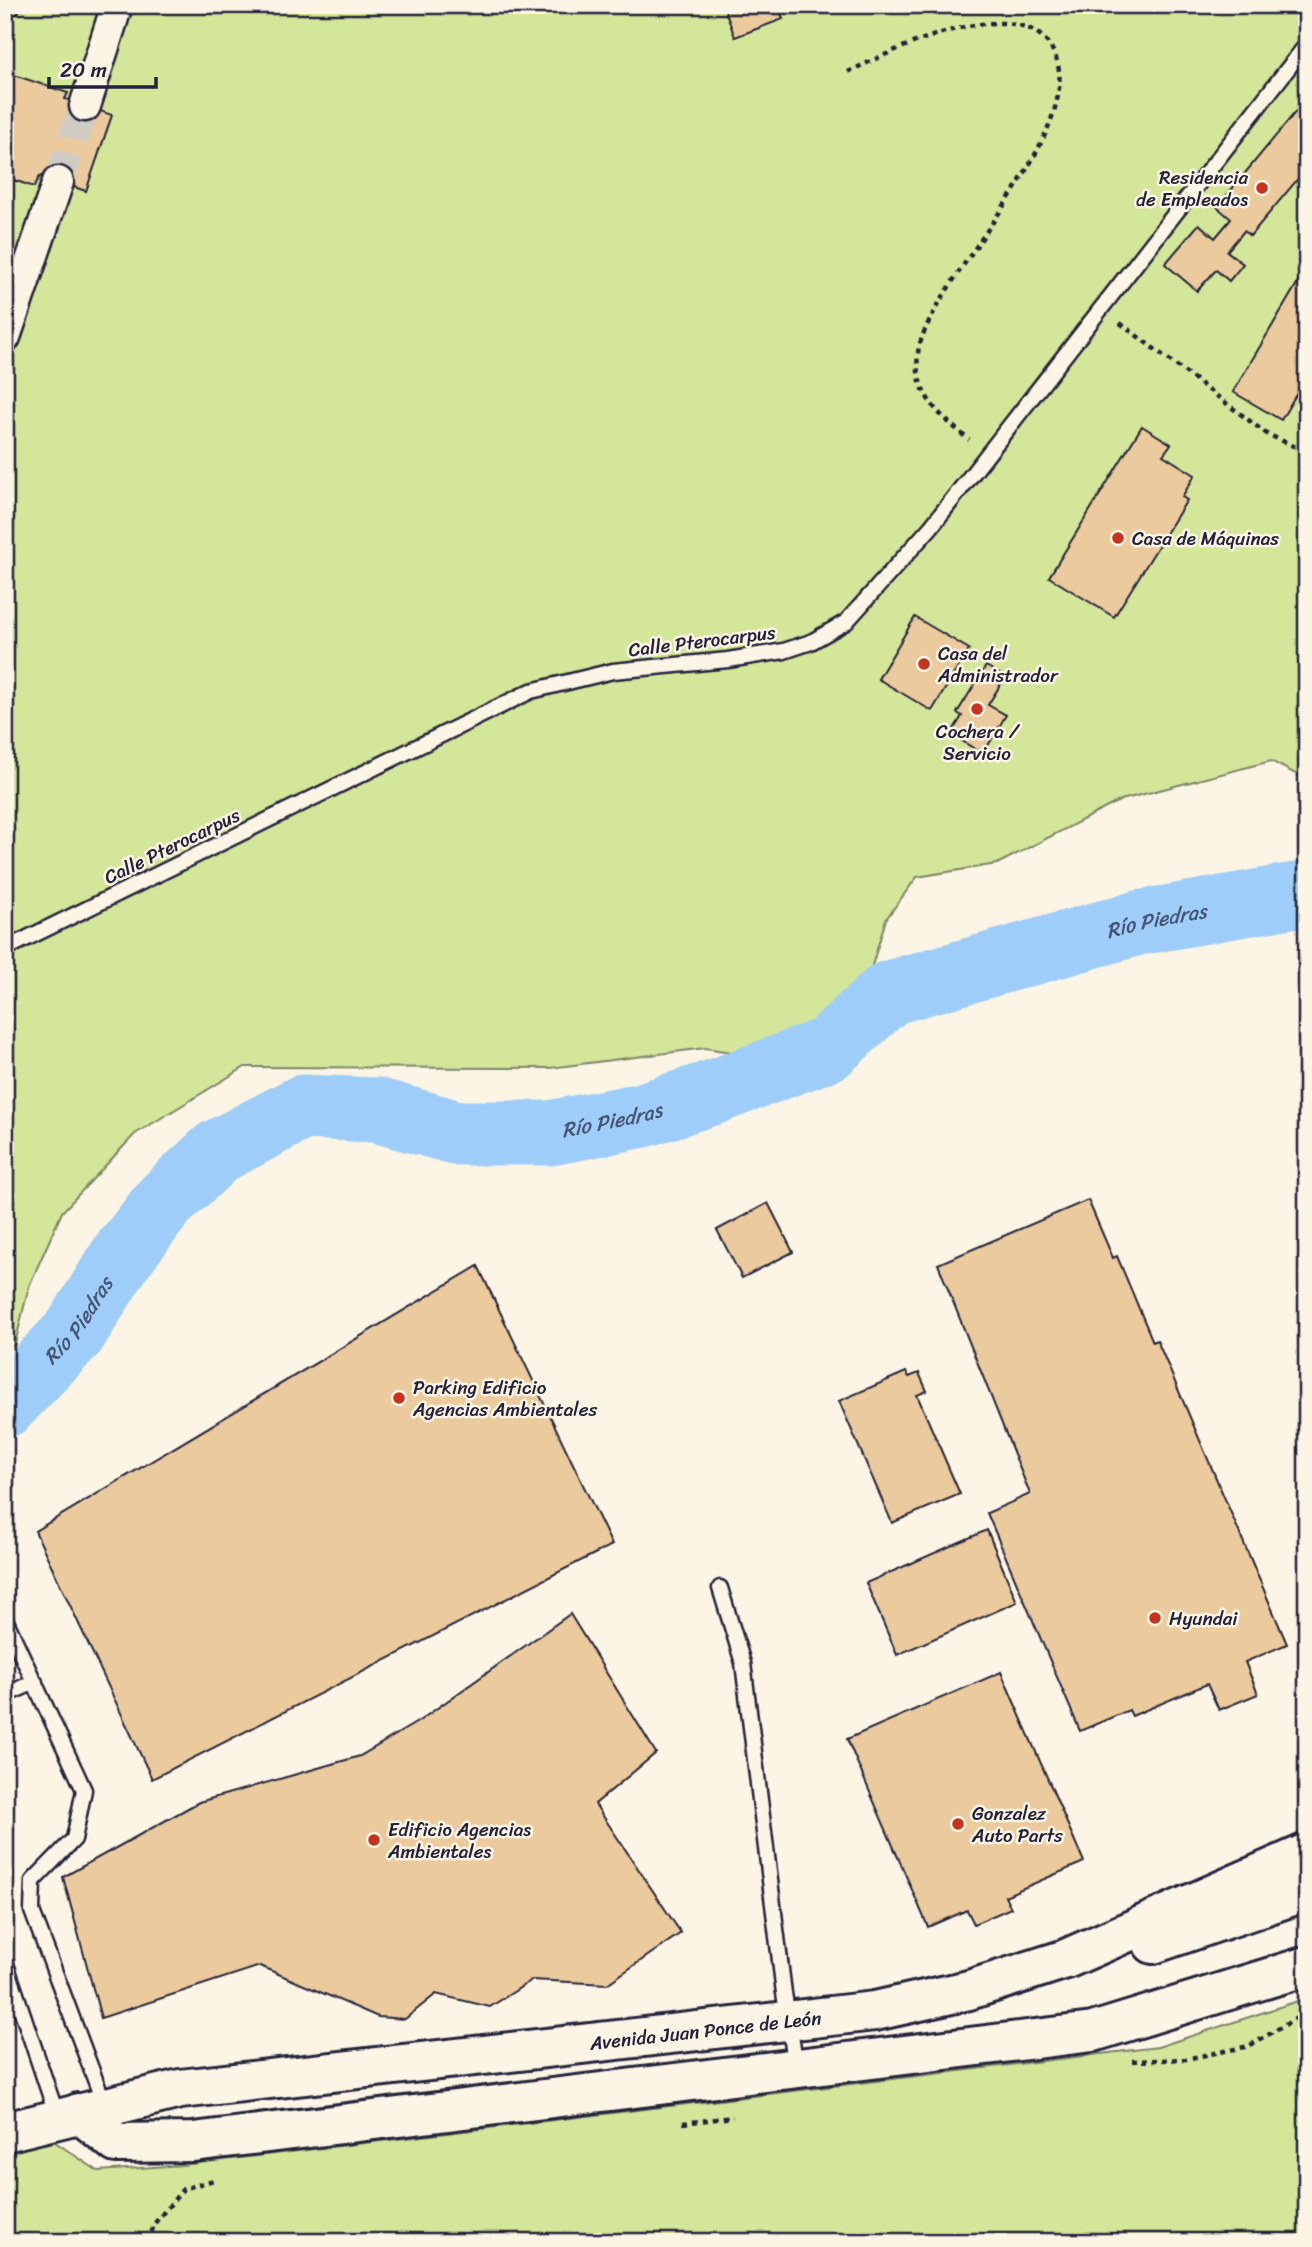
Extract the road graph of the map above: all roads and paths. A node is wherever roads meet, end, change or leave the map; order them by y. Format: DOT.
graph roads {
  1 [pos="117,5"];
  2 [pos="1307,44"];
  3 [pos="848,72"];
  4 [pos="85,106"];
  5 [pos="58,182"];
  6 [pos="1100,308"];
  7 [pos="5,337"];
  8 [pos="1307,452"];
  9 [pos="985,454"];
  10 [pos="5,949"];
  11 [pos="720,1588"];
  12 [pos="5,1619"];
  13 [pos="35,1682"];
  14 [pos="5,1695"];
  15 [pos="1307,1853"];
  16 [pos="1307,1891"];
  17 [pos="1066,1959"];
  18 [pos="5,1961"];
  19 [pos="1307,1966"];
  20 [pos="788,2021"];
  21 [pos="796,2066"];
  22 [pos="81,2113"];
  23 [pos="5,2132"];
  1 -- 4 [label="street"];
  2 -- 6 [label="lane, Calle Pterocarpus"];
  3 -- 9 [label="path"];
  5 -- 7 [label="street"];
  6 -- 8 [label="path"];
  6 -- 9 [label="lane, Calle Pterocarpus"];
  9 -- 10 [label="lane, Calle Pterocarpus"];
  11 -- 20 [label="lane"];
  12 -- 13 [label="lane"];
  13 -- 14 [label="lane"];
  13 -- 22 [label="lane"];
  15 -- 17 [label="street, Avenida Juan Ponce de León"];
  16 -- 17 [label="street"];
  17 -- 20 [label="street, Avenida Juan Ponce de León"];
  18 -- 22 [label="lane"];
  19 -- 21 [label="street"];
  20 -- 21 [label="lane"];
  20 -- 22 [label="street, Avenida Juan Ponce de León"];
  21 -- 22 [label="street"];
  22 -- 23 [label="street, Avenida Juan Ponce de León"];
}
